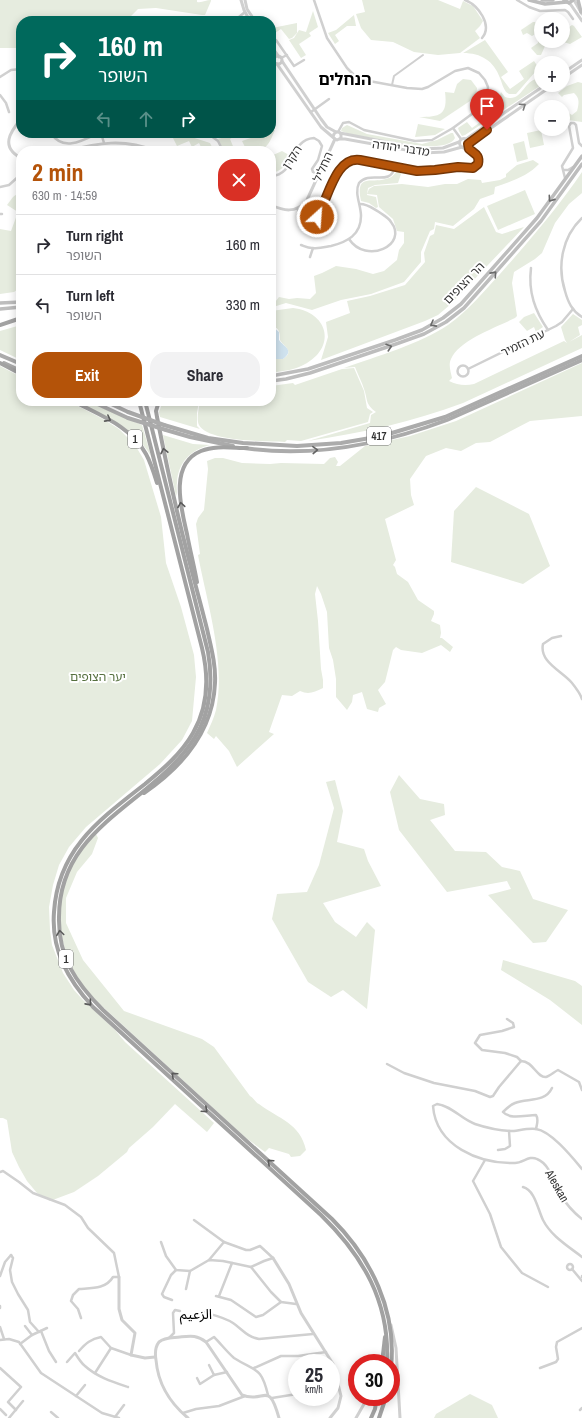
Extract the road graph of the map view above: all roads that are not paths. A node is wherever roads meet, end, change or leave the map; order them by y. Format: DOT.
graph roads {
  1 [pos="241,0"];
  2 [pos="245,0"];
  3 [pos="314,0"];
  4 [pos="465,0"];
  5 [pos="517,0"];
  6 [pos="529,0"];
  7 [pos="542,0"];
  8 [pos="553,0"];
  9 [pos="573,0"];
  10 [pos="578,0"];
  11 [pos="473,2"];
  12 [pos="566,2"];
  13 [pos="546,4"];
  14 [pos="545,11"];
  15 [pos="245,12"];
  16 [pos="581,13"];
  17 [pos="240,16"];
  18 [pos="247,16"];
  19 [pos="252,16"];
  20 [pos="573,19"];
  21 [pos="582,21"];
  22 [pos="482,38"];
  23 [pos="276,40"];
  24 [pos="276,52"];
  25 [pos="287,55"];
  26 [pos="423,55"];
  27 [pos="276,57"];
  28 [pos="281,59"];
  29 [pos="304,60"];
  30 [pos="582,60"];
  31 [pos="276,62"];
  32 [pos="276,63"];
  33 [pos="582,65"];
  34 [pos="570,68"];
  35 [pos="16,70"];
  36 [pos="570,73"];
  37 [pos="0,77"];
  38 [pos="392,85"];
  39 [pos="535,92"];
  40 [pos="543,92"];
  41 [pos="0,95"];
  42 [pos="329,99"];
  43 [pos="314,110"];
  44 [pos="9,112"];
  45 [pos="311,112"];
  46 [pos="16,125"];
  47 [pos="453,128"];
  48 [pos="338,132"];
  49 [pos="55,138"];
  50 [pos="88,138"];
  51 [pos="102,138"];
  52 [pos="215,138"];
  53 [pos="334,138"];
  54 [pos="340,139"];
  55 [pos="466,139"];
  56 [pos="460,141"];
  57 [pos="104,143"];
  58 [pos="468,144"];
  59 [pos="90,146"];
  60 [pos="136,146"];
  61 [pos="221,146"];
  62 [pos="582,146"];
  63 [pos="463,147"];
  64 [pos="16,154"];
  65 [pos="582,156"];
  66 [pos="582,164"];
  67 [pos="574,166"];
  68 [pos="395,167"];
  69 [pos="467,167"];
  70 [pos="563,169"];
  71 [pos="276,175"];
  72 [pos="319,175"];
  73 [pos="16,179"];
  74 [pos="565,179"];
  75 [pos="0,187"];
  76 [pos="360,204"];
  77 [pos="276,207"];
  78 [pos="298,209"];
  79 [pos="582,218"];
  80 [pos="349,240"];
  81 [pos="300,245"];
  82 [pos="313,248"];
  83 [pos="310,258"];
  84 [pos="531,268"];
  85 [pos="16,302"];
  86 [pos="0,303"];
  87 [pos="16,307"];
  88 [pos="0,309"];
  89 [pos="573,309"];
  90 [pos="582,317"];
  91 [pos="16,320"];
  92 [pos="0,325"];
  93 [pos="548,330"];
  94 [pos="0,356"];
  95 [pos="582,356"];
  96 [pos="582,360"];
  97 [pos="0,362"];
  98 [pos="16,362"];
  99 [pos="16,368"];
  100 [pos="468,369"];
  101 [pos="16,371"];
  102 [pos="276,375"];
  103 [pos="276,380"];
  104 [pos="82,406"];
  105 [pos="102,406"];
  106 [pos="115,406"];
  107 [pos="140,406"];
  108 [pos="146,406"];
  109 [pos="158,406"];
  110 [pos="247,448"];
  111 [pos="165,504"];
  112 [pos="206,626"];
  113 [pos="561,636"];
  114 [pos="582,699"];
  115 [pos="120,810"];
  116 [pos="507,1019"];
  117 [pos="521,1061"];
  118 [pos="386,1064"];
  119 [pos="552,1088"];
  120 [pos="582,1090"];
  121 [pos="536,1129"];
  122 [pos="508,1130"];
  123 [pos="498,1150"];
  124 [pos="485,1160"];
  125 [pos="582,1169"];
  126 [pos="0,1172"];
  127 [pos="522,1187"];
  128 [pos="582,1219"];
  129 [pos="194,1220"];
  130 [pos="161,1242"];
  131 [pos="224,1242"];
  132 [pos="582,1257"];
  133 [pos="274,1258"];
  134 [pos="209,1260"];
  135 [pos="232,1263"];
  136 [pos="251,1267"];
  137 [pos="572,1269"];
  138 [pos="176,1270"];
  139 [pos="190,1271"];
  140 [pos="0,1276"];
  141 [pos="119,1277"];
  142 [pos="582,1281"];
  143 [pos="548,1287"];
  144 [pos="186,1289"];
  145 [pos="172,1300"];
  146 [pos="281,1302"];
  147 [pos="296,1304"];
  148 [pos="180,1312"];
  149 [pos="203,1312"];
  150 [pos="388,1316"];
  151 [pos="82,1318"];
  152 [pos="0,1326"];
  153 [pos="25,1326"];
  154 [pos="47,1328"];
  155 [pos="582,1328"];
  156 [pos="40,1331"];
  157 [pos="313,1334"];
  158 [pos="32,1335"];
  159 [pos="4,1338"];
  160 [pos="169,1338"];
  161 [pos="0,1340"];
  162 [pos="206,1342"];
  163 [pos="20,1344"];
  164 [pos="111,1348"];
  165 [pos="79,1351"];
  166 [pos="326,1352"];
  167 [pos="384,1354"];
  168 [pos="391,1354"];
  169 [pos="131,1355"];
  170 [pos="155,1357"];
  171 [pos="56,1362"];
  172 [pos="67,1362"];
  173 [pos="208,1365"];
  174 [pos="0,1368"];
  175 [pos="254,1368"];
  176 [pos="540,1368"];
  177 [pos="226,1372"];
  178 [pos="95,1373"];
  179 [pos="214,1376"];
  180 [pos="197,1378"];
  181 [pos="85,1385"];
  182 [pos="128,1387"];
  183 [pos="268,1395"];
  184 [pos="288,1395"];
  185 [pos="76,1396"];
  186 [pos="246,1396"];
  187 [pos="272,1398"];
  188 [pos="23,1401"];
  189 [pos="124,1405"];
  190 [pos="338,1406"];
  191 [pos="363,1406"];
  192 [pos="376,1406"];
  193 [pos="383,1406"];
  194 [pos="0,1409"];
  195 [pos="16,1410"];
  196 [pos="51,1412"];
  197 [pos="102,1413"];
  198 [pos="182,1413"];
  199 [pos="6,1415"];
  200 [pos="379,1416"];
  201 [pos="115,1417"];
  202 [pos="9,1418"];
  203 [pos="58,1418"];
  204 [pos="99,1418"];
  205 [pos="119,1418"];
  206 [pos="188,1418"];
  207 [pos="279,1418"];
  208 [pos="330,1418"];
  209 [pos="356,1418"];
  210 [pos="372,1418"];
  211 [pos="400,1418"];
  1 -- 15 [label="street"];
  2 -- 19 [label="street"];
  3 -- 38 [label="street"];
  4 -- 11 [label="street"];
  5 -- 14 [label="street"];
  6 -- 13 [label="main road"];
  7 -- 8 [label="main road"];
  9 -- 12 [label="main road"];
  9 -- 16 [label="street"];
  10 -- 16 [label="main road"];
  11 -- 22 [label="street"];
  12 -- 13 [label="main road"];
  12 -- 21 [label="street"];
  13 -- 14 [label="street"];
  14 -- 20 [label="street"];
  15 -- 17 [label="street"];
  15 -- 18 [label="street"];
  23 -- 25 [label="street"];
  24 -- 28 [label="street, מדבר יהודה"];
  25 -- 28 [label="street"];
  25 -- 29 [label="street"];
  26 -- 38 [label="street"];
  27 -- 28 [label="street"];
  28 -- 31 [label="street"];
  28 -- 43 [label="street, מדבר יהודה"];
  30 -- 34 [label="street"];
  32 -- 45 [label="street"];
  33 -- 36 [label="street"];
  35 -- 37 [label="street"];
  38 -- 47 [label="street"];
  39 -- 55 [label="street"];
  58 -- 40 [label="street, one-way"];
  41 -- 44 [label="street"];
  42 -- 43 [label="street"];
  43 -- 45 [label="street"];
  43 -- 48 [label="street, מדבר יהודה"];
  45 -- 53 [label="street"];
  46 -- 64 [label="street"];
  47 -- 48 [label="street"];
  47 -- 56 [label="street"];
  48 -- 53 [label="street, החליל"];
  48 -- 54 [label="street"];
  48 -- 56 [label="street, מדבר יהודה"];
  49 -- 50 [label="street"];
  51 -- 57 [label="street"];
  52 -- 61 [label="street"];
  53 -- 54 [label="street, מדבר יהודה"];
  53 -- 72 [label="street, החליל"];
  54 -- 63 [label="street, מדבר יהודה"];
  55 -- 56 [label="street"];
  55 -- 58 [label="street"];
  56 -- 63 [label="street"];
  57 -- 59 [label="street"];
  57 -- 60 [label="street"];
  58 -- 63 [label="street"];
  58 -- 69 [label="street"];
  62 -- 70 [label="street"];
  63 -- 69 [label="street"];
  65 -- 67 [label="main road, הר הצופים"];
  103 -- 66 [label="main road, הר הצופים, one-way"];
  67 -- 70 [label="street"];
  67 -- 74 [label="main road, הר הצופים"];
  68 -- 69 [label="street"];
  68 -- 76 [label="street"];
  68 -- 78 [label="street"];
  70 -- 74 [label="street"];
  71 -- 72 [label="street, הקרן"];
  72 -- 78 [label="street, החליל"];
  73 -- 75 [label="street"];
  74 -- 102 [label="main road, הר הצופים, one-way"];
  76 -- 80 [label="street"];
  76 -- 80 [label="street"];
  77 -- 78 [label="street"];
  79 -- 89 [label="street"];
  80 -- 82 [label="street"];
  81 -- 82 [label="street"];
  82 -- 83 [label="street"];
  84 -- 93 [label="street"];
  85 -- 86 [label="main road"];
  87 -- 88 [label="main road"];
  89 -- 90 [label="street"];
  89 -- 93 [label="street, עת הזמיר"];
  91 -- 92 [label="highway"];
  93 -- 100 [label="street, עת הזמיר"];
  94 -- 98 [label="main road"];
  95 -- 106 [label="main road, 417, bridge"];
  110 -- 96 [label="main road, 417, one-way"];
  97 -- 99 [label="main road"];
  97 -- 101 [label="highway"];
  100 -- 100 [label="street"];
  104 -- 111 [label="highway, 1, one-way"];
  105 -- 110 [label="main road, 417, bridge"];
  107 -- 111 [label="highway"];
  108 -- 115 [label="highway, 1"];
  112 -- 109 [label="highway, one-way"];
  112 -- 110 [label="highway, one-way"];
  111 -- 167 [label="highway, 1, one-way"];
  112 -- 115 [label="highway"];
  113 -- 114 [label="street"];
  150 -- 115 [label="highway, 1, one-way"];
  116 -- 117 [label="street"];
  117 -- 118 [label="street"];
  117 -- 120 [label="street"];
  119 -- 121 [label="street"];
  121 -- 122 [label="street"];
  121 -- 125 [label="street"];
  122 -- 123 [label="street"];
  122 -- 124 [label="street"];
  124 -- 128 [label="street, Aleskan"];
  124 -- 143 [label="street"];
  126 -- 141 [label="street"];
  127 -- 132 [label="street"];
  129 -- 131 [label="street"];
  130 -- 138 [label="street"];
  131 -- 133 [label="street"];
  131 -- 134 [label="street"];
  133 -- 136 [label="street"];
  133 -- 147 [label="street"];
  134 -- 135 [label="street"];
  134 -- 139 [label="street"];
  135 -- 136 [label="street"];
  135 -- 146 [label="street"];
  136 -- 146 [label="street"];
  137 -- 142 [label="street"];
  138 -- 139 [label="street"];
  138 -- 145 [label="street"];
  139 -- 144 [label="street"];
  140 -- 156 [label="street"];
  141 -- 151 [label="street"];
  141 -- 169 [label="street"];
  146 -- 147 [label="street"];
  147 -- 157 [label="street"];
  148 -- 160 [label="street"];
  149 -- 157 [label="street"];
  150 -- 168 [label="highway, 1"];
  150 -- 211 [label="street"];
  152 -- 159 [label="street"];
  153 -- 158 [label="street"];
  154 -- 156 [label="street"];
  155 -- 176 [label="street"];
  156 -- 158 [label="street"];
  156 -- 171 [label="street"];
  157 -- 166 [label="street"];
  158 -- 163 [label="street"];
  159 -- 161 [label="street"];
  159 -- 163 [label="street"];
  160 -- 162 [label="street"];
  160 -- 170 [label="street"];
  162 -- 175 [label="street"];
  162 -- 177 [label="street"];
  163 -- 185 [label="street"];
  164 -- 165 [label="street"];
  164 -- 169 [label="street"];
  164 -- 178 [label="street"];
  166 -- 175 [label="street"];
  169 -- 170 [label="street"];
  170 -- 198 [label="street"];
  172 -- 178 [label="street"];
  173 -- 179 [label="street"];
  174 -- 195 [label="street"];
  175 -- 183 [label="street"];
  177 -- 179 [label="street"];
  177 -- 186 [label="street"];
  178 -- 182 [label="street"];
  179 -- 180 [label="street"];
  181 -- 185 [label="street"];
  183 -- 186 [label="street"];
  183 -- 187 [label="street"];
  184 -- 187 [label="street"];
  185 -- 197 [label="street"];
  186 -- 198 [label="street"];
  187 -- 207 [label="street"];
  188 -- 195 [label="street"];
  189 -- 201 [label="street"];
  190 -- 208 [label="street"];
  191 -- 209 [label="street"];
  192 -- 210 [label="highway"];
  193 -- 200 [label="highway"];
  194 -- 199 [label="street"];
  195 -- 202 [label="street"];
  196 -- 203 [label="street"];
  197 -- 201 [label="street"];
  197 -- 204 [label="street"];
  198 -- 206 [label="street"];
  201 -- 205 [label="street"];
}
